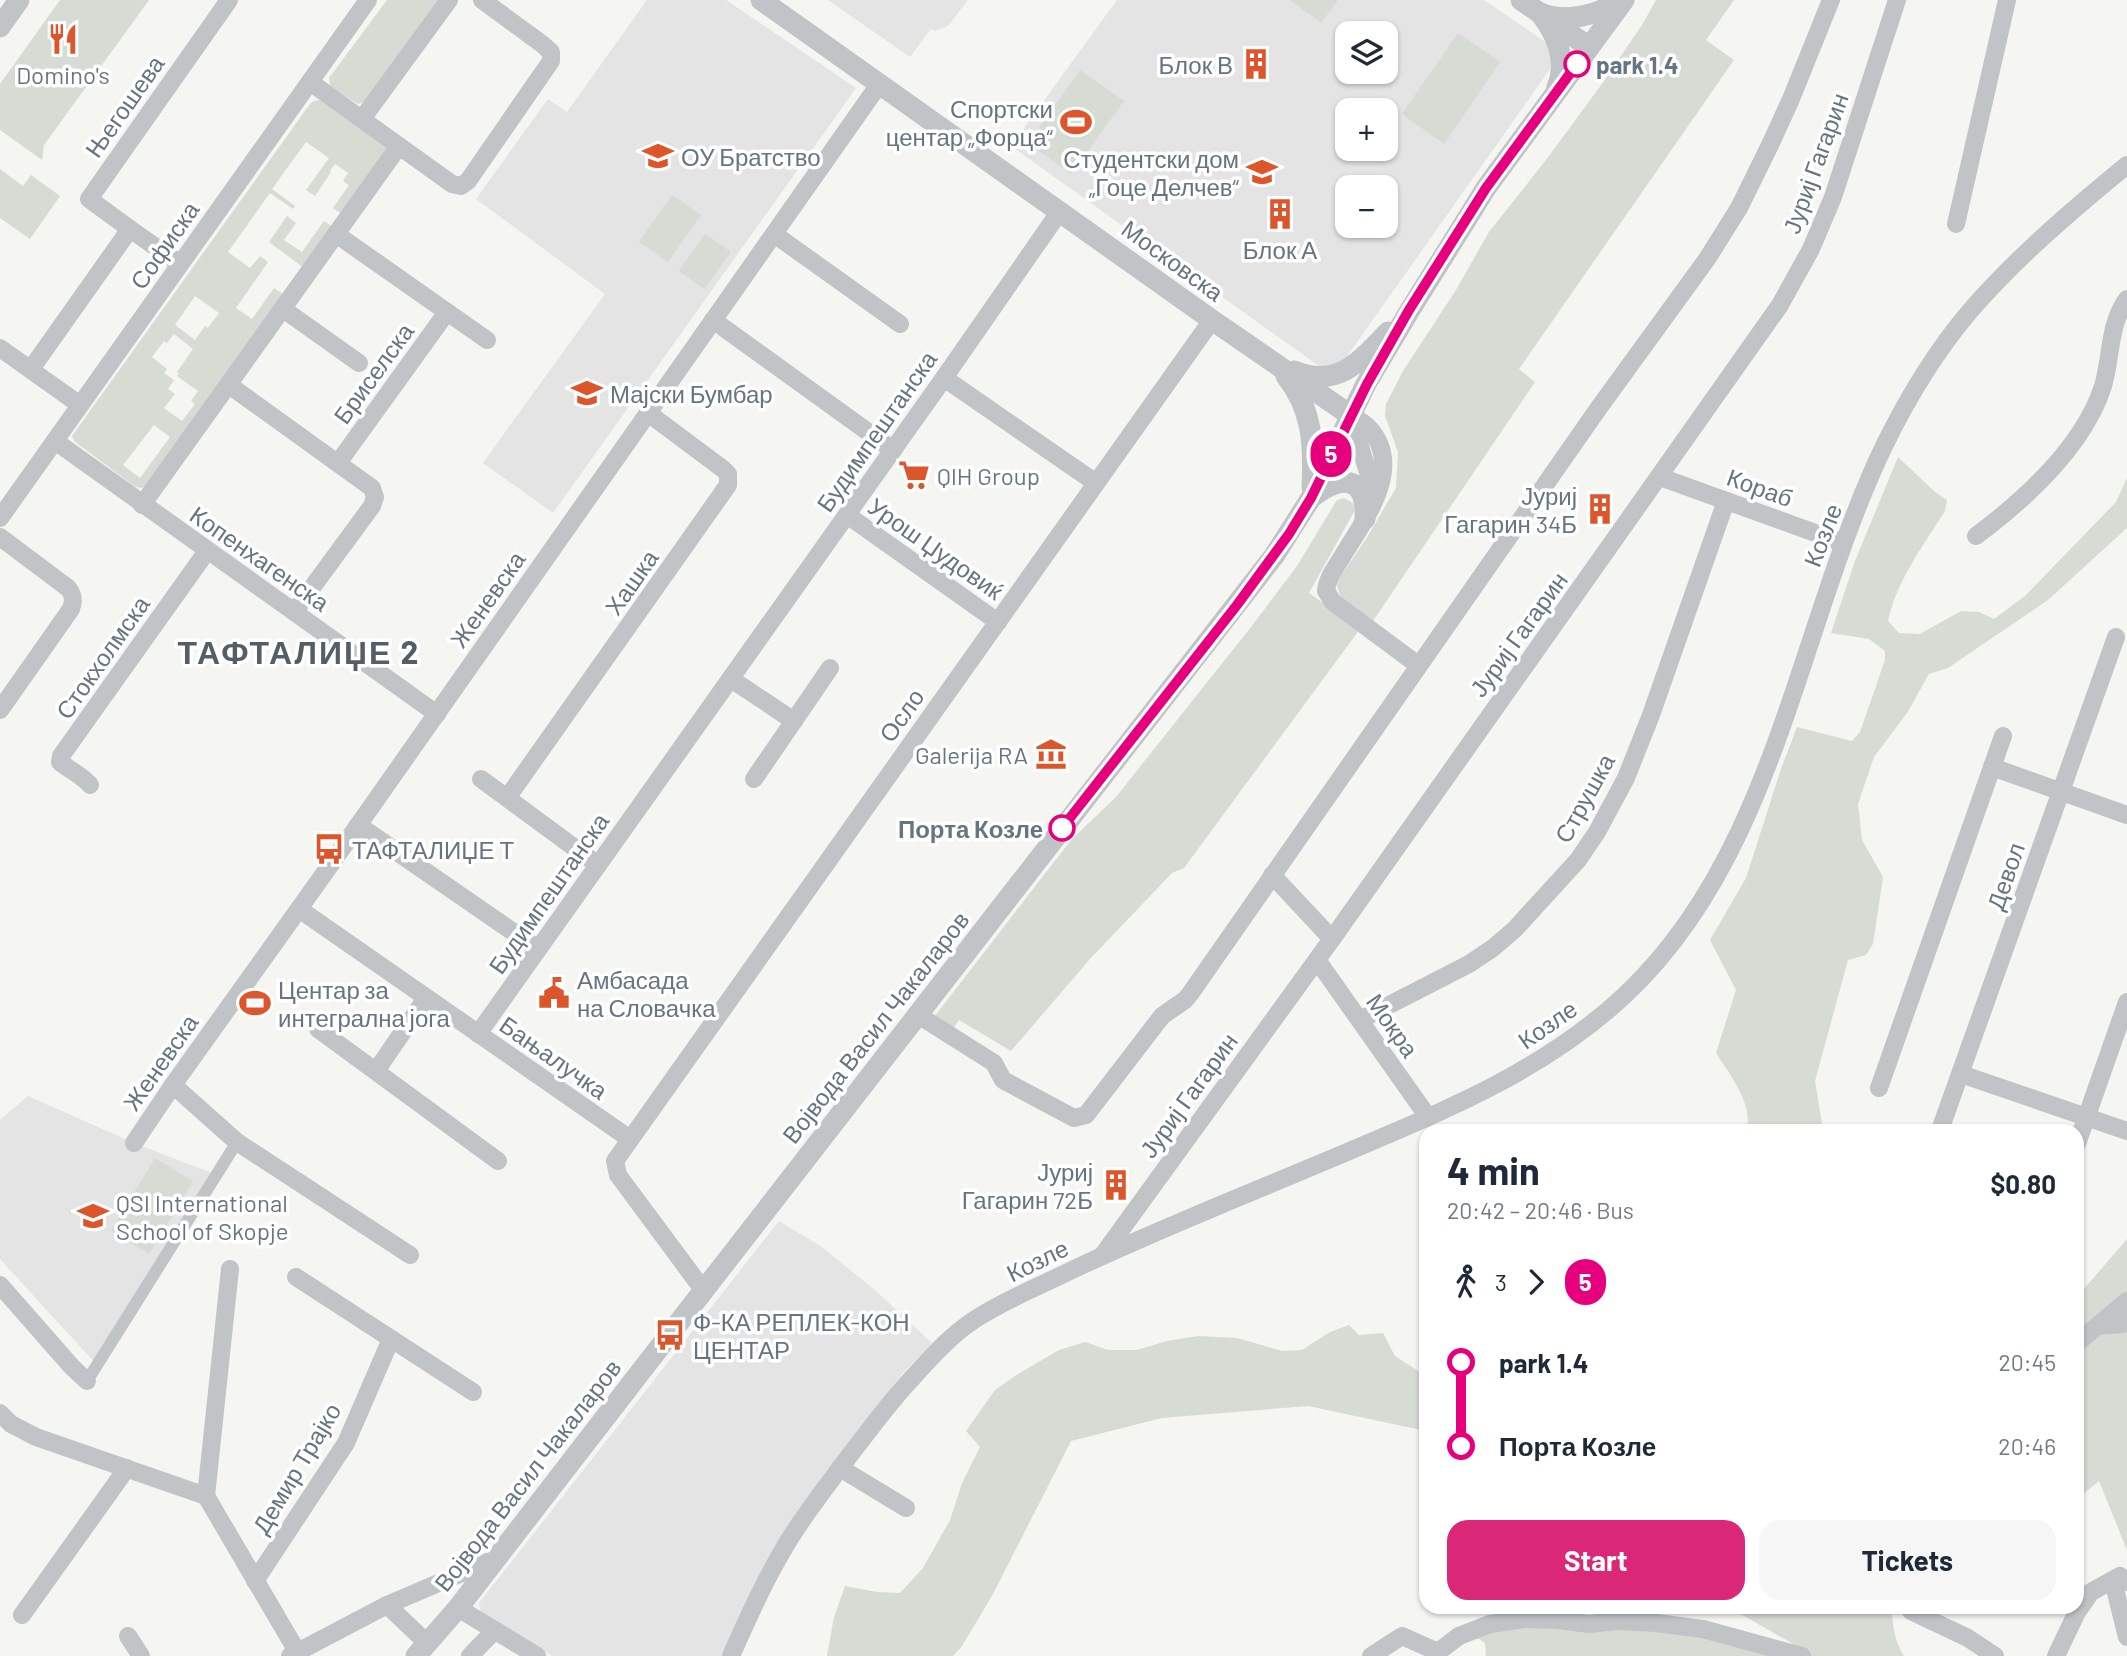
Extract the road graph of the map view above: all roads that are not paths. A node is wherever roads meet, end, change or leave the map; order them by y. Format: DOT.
graph roads {
  1 [pos="19,0"];
  2 [pos="229,0"];
  3 [pos="368,0"];
  4 [pos="449,0"];
  5 [pos="482,0"];
  6 [pos="761,0"];
  7 [pos="1521,0"];
  8 [pos="1830,0"];
  9 [pos="1897,0"];
  10 [pos="2007,0"];
  11 [pos="1624,1"];
  12 [pos="1540,13"];
  13 [pos="0,27"];
  14 [pos="1589,47"];
  15 [pos="310,82"];
  16 [pos="880,83"];
  17 [pos="1553,96"];
  18 [pos="362,119"];
  19 [pos="399,146"];
  20 [pos="2127,164"];
  21 [pos="1060,211"];
  22 [pos="1956,224"];
  23 [pos="130,229"];
  24 [pos="336,234"];
  25 [pos="774,234"];
  26 [pos="180,264"];
  27 [pos="2127,299"];
  28 [pos="283,309"];
  29 [pos="1409,310"];
  30 [pos="447,312"];
  31 [pos="713,320"];
  32 [pos="1212,320"];
  33 [pos="900,324"];
  34 [pos="487,340"];
  35 [pos="0,348"];
  36 [pos="359,363"];
  37 [pos="1276,363"];
  38 [pos="31,369"];
  39 [pos="944,378"];
  40 [pos="229,385"];
  41 [pos="80,405"];
  42 [pos="648,413"];
  43 [pos="1350,415"];
  44 [pos="55,441"];
  45 [pos="893,450"];
  46 [pos="338,463"];
  47 [pos="1660,477"];
  48 [pos="1096,483"];
  49 [pos="1311,498"];
  50 [pos="1726,501"];
  51 [pos="142,505"];
  52 [pos="1368,512"];
  53 [pos="847,515"];
  54 [pos="0,518"];
  55 [pos="1976,536"];
  56 [pos="0,537"];
  57 [pos="1843,543"];
  58 [pos="206,551"];
  59 [pos="294,612"];
  60 [pos="998,622"];
  61 [pos="2116,637"];
  62 [pos="1418,665"];
  63 [pos="830,668"];
  64 [pos="730,678"];
  65 [pos="0,710"];
  66 [pos="437,714"];
  67 [pos="794,721"];
  68 [pos="2003,736"];
  69 [pos="1992,767"];
  70 [pos="481,779"];
  71 [pos="754,779"];
  72 [pos="90,785"];
  73 [pos="2060,791"];
  74 [pos="507,798"];
  75 [pos="2127,815"];
  76 [pos="358,825"];
  77 [pos="598,865"];
  78 [pos="1272,875"];
  79 [pos="299,909"];
  80 [pos="1332,939"];
  81 [pos="538,949"];
  82 [pos="1317,960"];
  83 [pos="426,998"];
  84 [pos="2127,1002"];
  85 [pos="918,1015"];
  86 [pos="1360,1020"];
  87 [pos="318,1029"];
  88 [pos="478,1034"];
  89 [pos="376,1071"];
  90 [pos="1961,1074"];
  91 [pos="173,1085"];
  92 [pos="1880,1088"];
  93 [pos="1428,1117"];
  94 [pos="2087,1117"];
  95 [pos="1942,1124"];
  96 [pos="2084,1125"];
  97 [pos="2127,1130"];
  98 [pos="630,1139"];
  99 [pos="237,1142"];
  100 [pos="134,1143"];
  101 [pos="498,1161"];
  102 [pos="410,1255"];
  103 [pos="1101,1256"];
  104 [pos="230,1269"];
  105 [pos="296,1277"];
  106 [pos="0,1285"];
  107 [pos="704,1291"];
  108 [pos="2127,1301"];
  109 [pos="2127,1322"];
  110 [pos="2098,1326"];
  111 [pos="2084,1337"];
  112 [pos="391,1339"];
  113 [pos="87,1381"];
  114 [pos="472,1392"];
  115 [pos="0,1413"];
  116 [pos="127,1468"];
  117 [pos="840,1468"];
  118 [pos="206,1496"];
  119 [pos="906,1508"];
  120 [pos="497,1558"];
  121 [pos="255,1581"];
  122 [pos="2120,1582"];
  123 [pos="2084,1602"];
  124 [pos="387,1605"];
  125 [pos="458,1608"];
  126 [pos="1918,1614"];
  127 [pos="2076,1614"];
  128 [pos="22,1615"];
  129 [pos="495,1630"];
  130 [pos="128,1636"];
  131 [pos="2127,1637"];
  132 [pos="421,1650"];
  133 [pos="294,1654"];
  134 [pos="1436,1654"];
  135 [pos="141,1656"];
  136 [pos="470,1656"];
  137 [pos="537,1656"];
  138 [pos="731,1656"];
  139 [pos="1371,1656"];
  140 [pos="1802,1656"];
  141 [pos="1995,1656"];
  142 [pos="2056,1656"];
  1 -- 13 [label="street"];
  2 -- 23 [label="street, Његошева"];
  3 -- 15 [label="street, Софиска"];
  4 -- 18 [label="street"];
  5 -- 19 [label="street"];
  6 -- 16 [label="street, Московска"];
  7 -- 12 [label="street"];
  8 -- 62 [label="street, Јуриј Гагарин"];
  9 -- 47 [label="street, Јуриј Гагарин"];
  10 -- 22 [label="street"];
  11 -- 12 [label="street"];
  11 -- 14 [label="street"];
  12 -- 14 [label="street"];
  12 -- 17 [label="street"];
  14 -- 17 [label="street"];
  15 -- 18 [label="street"];
  15 -- 26 [label="street, Софиска"];
  16 -- 21 [label="street, Московска"];
  16 -- 25 [label="street, Женевска"];
  17 -- 29 [label="street"];
  18 -- 19 [label="street"];
  19 -- 24 [label="street"];
  20 -- 57 [label="street, Козле"];
  21 -- 32 [label="street, Московска"];
  21 -- 39 [label="street, Будимпештанска"];
  23 -- 26 [label="street, Његошева"];
  23 -- 38 [label="street"];
  24 -- 28 [label="street"];
  24 -- 30 [label="street, Бриселска"];
  25 -- 31 [label="street, Женевска"];
  25 -- 33 [label="street"];
  26 -- 41 [label="street, Софиска"];
  27 -- 55 [label="street"];
  28 -- 36 [label="street, Бриселска"];
  28 -- 40 [label="street"];
  29 -- 37 [label="street"];
  29 -- 43 [label="street, Војвода Васил Чакаларов"];
  30 -- 34 [label="street, Бриселска"];
  30 -- 46 [label="street, Бриселска"];
  31 -- 42 [label="street, Женевска"];
  31 -- 45 [label="street"];
  32 -- 37 [label="street, Московска"];
  32 -- 48 [label="street, Осло"];
  35 -- 38 [label="street"];
  37 -- 43 [label="street, Московска"];
  37 -- 49 [label="street"];
  38 -- 41 [label="street"];
  39 -- 45 [label="street, Будимпештанска"];
  39 -- 48 [label="street"];
  40 -- 46 [label="street, Бриселска"];
  40 -- 51 [label="street"];
  41 -- 44 [label="street, Софиска"];
  42 -- 66 [label="street, Женевска"];
  42 -- 74 [label="street, Хашка"];
  43 -- 49 [label="street, Војвода Васил Чакаларов"];
  43 -- 52 [label="street"];
  44 -- 51 [label="street, Копенхагенска"];
  44 -- 54 [label="street, Софиска"];
  45 -- 53 [label="street, Будимпештанска"];
  46 -- 59 [label="street, Бриселска"];
  47 -- 50 [label="street, Кораб"];
  47 -- 80 [label="street, Јуриј Гагарин"];
  48 -- 60 [label="street, Осло"];
  49 -- 52 [label="street"];
  49 -- 85 [label="street, Војвода Васил Чакаларов"];
  50 -- 57 [label="street, Кораб"];
  50 -- 86 [label="street, Струшка"];
  51 -- 58 [label="street, Копенхагенска"];
  52 -- 62 [label="street"];
  53 -- 60 [label="street, Урош Џудовиќ"];
  53 -- 64 [label="street, Будимпештанска"];
  56 -- 65 [label="street"];
  57 -- 93 [label="street, Козле"];
  58 -- 59 [label="street, Копенхагенска"];
  58 -- 72 [label="street, Стокхолмска"];
  59 -- 66 [label="street, Копенхагенска"];
  60 -- 98 [label="street, Осло"];
  61 -- 73 [label="street, Девол"];
  62 -- 78 [label="street, Јуриј Гагарин"];
  63 -- 67 [label="street"];
  64 -- 67 [label="street"];
  64 -- 77 [label="street, Будимпештанска"];
  66 -- 76 [label="street, Женевска"];
  67 -- 71 [label="street"];
  68 -- 69 [label="street, Девол"];
  69 -- 73 [label="street"];
  69 -- 92 [label="street, Девол"];
  70 -- 74 [label="street"];
  73 -- 75 [label="street"];
  73 -- 90 [label="street, Девол"];
  74 -- 77 [label="street"];
  76 -- 79 [label="street, Женевска"];
  76 -- 81 [label="street"];
  77 -- 81 [label="street, Будимпештанска"];
  78 -- 80 [label="street"];
  78 -- 85 [label="street, Јуриј Гагарин"];
  79 -- 83 [label="street, Бањалучка"];
  79 -- 91 [label="street, Женевска"];
  80 -- 82 [label="street, Јуриј Гагарин"];
  81 -- 88 [label="street, Будимпештанска"];
  82 -- 86 [label="street, Мокра"];
  82 -- 103 [label="street, Јуриј Гагарин"];
  83 -- 88 [label="street, Бањалучка"];
  83 -- 89 [label="street"];
  84 -- 94 [label="street"];
  85 -- 107 [label="street, Војвода Васил Чакаларов"];
  86 -- 93 [label="street, Мокра"];
  87 -- 89 [label="street"];
  88 -- 98 [label="street, Бањалучка"];
  89 -- 101 [label="street"];
  90 -- 94 [label="street"];
  90 -- 95 [label="street, Девол"];
  91 -- 99 [label="street"];
  91 -- 100 [label="street, Женевска"];
  93 -- 103 [label="street, Козле"];
  94 -- 96 [label="street"];
  94 -- 97 [label="street"];
  98 -- 107 [label="street"];
  99 -- 102 [label="street"];
  99 -- 113 [label="street"];
  103 -- 117 [label="street, Козле"];
  104 -- 118 [label="street"];
  105 -- 112 [label="street"];
  106 -- 113 [label="street"];
  107 -- 120 [label="street, Војвода Васил Чакаларов"];
  108 -- 110 [label="street"];
  109 -- 110 [label="street"];
  110 -- 111 [label="street"];
  112 -- 114 [label="street"];
  112 -- 121 [label="street, Демир Трајко"];
  115 -- 116 [label="street"];
  116 -- 118 [label="street"];
  116 -- 128 [label="street"];
  117 -- 119 [label="street"];
  117 -- 138 [label="street, Козле"];
  118 -- 121 [label="street, Демир Трајко"];
  120 -- 124 [label="street"];
  120 -- 125 [label="street, Војвода Васил Чакаларов"];
  121 -- 133 [label="street, Демир Трајко"];
  122 -- 123 [label="street"];
  122 -- 131 [label="street"];
  124 -- 132 [label="street"];
  124 -- 133 [label="street"];
  125 -- 129 [label="street"];
  125 -- 132 [label="street, Војвода Васил Чакаларов"];
  126 -- 141 [label="street"];
  127 -- 142 [label="street"];
  129 -- 136 [label="street"];
  129 -- 137 [label="street"];
  130 -- 135 [label="street"];
  134 -- 139 [label="street"];
  134 -- 140 [label="street"];
}
